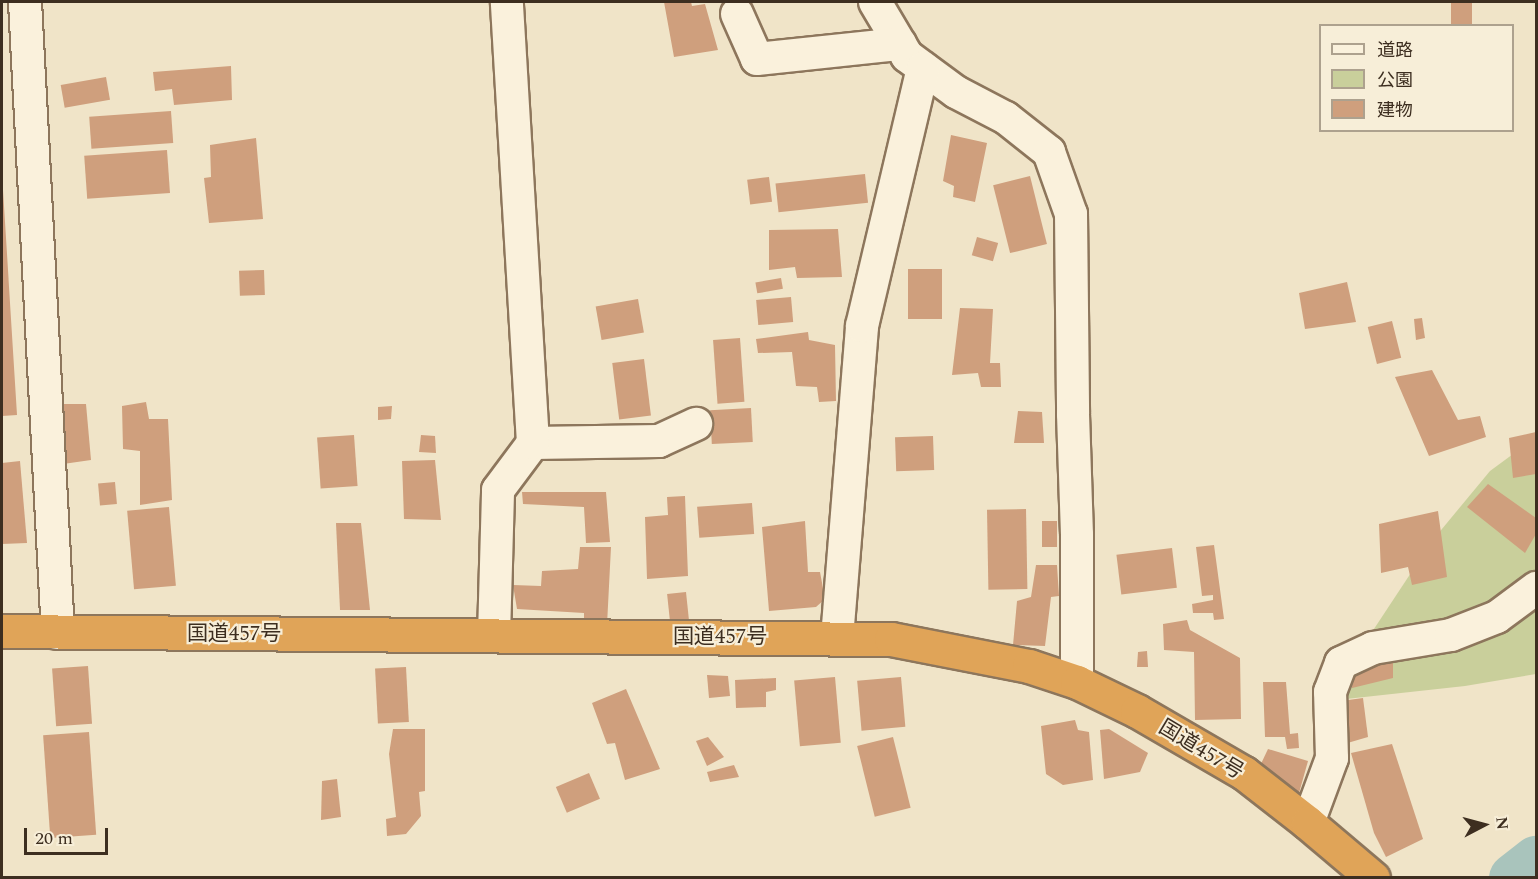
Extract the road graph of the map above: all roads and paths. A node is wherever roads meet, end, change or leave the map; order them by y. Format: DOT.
graph roads {
  1 [pos="25,2"];
  2 [pos="507,2"];
  3 [pos="874,2"];
  4 [pos="737,14"];
  5 [pos="900,44"];
  6 [pos="923,68"];
  7 [pos="696,424"];
  8 [pos="533,443"];
  9 [pos="1536,588"];
  10 [pos="2,631"];
  11 [pos="58,633"];
  12 [pos="494,636"];
  13 [pos="837,638"];
  14 [pos="1077,682"];
  15 [pos="1308,823"];
  16 [pos="1373,878"];
  1 -- 11 [label="street"];
  2 -- 8 [label="street"];
  3 -- 5 [label="street"];
  4 -- 5 [label="street"];
  5 -- 6 [label="street"];
  6 -- 13 [label="street"];
  6 -- 14 [label="street"];
  7 -- 8 [label="street"];
  8 -- 12 [label="street"];
  9 -- 15 [label="street"];
  10 -- 11 [label="highway, 国道457号"];
  11 -- 12 [label="highway, 国道457号"];
  12 -- 13 [label="highway, 国道457号"];
  13 -- 14 [label="highway, 国道457号"];
  14 -- 15 [label="highway, 国道457号"];
  15 -- 16 [label="highway, 国道457号"];
}
